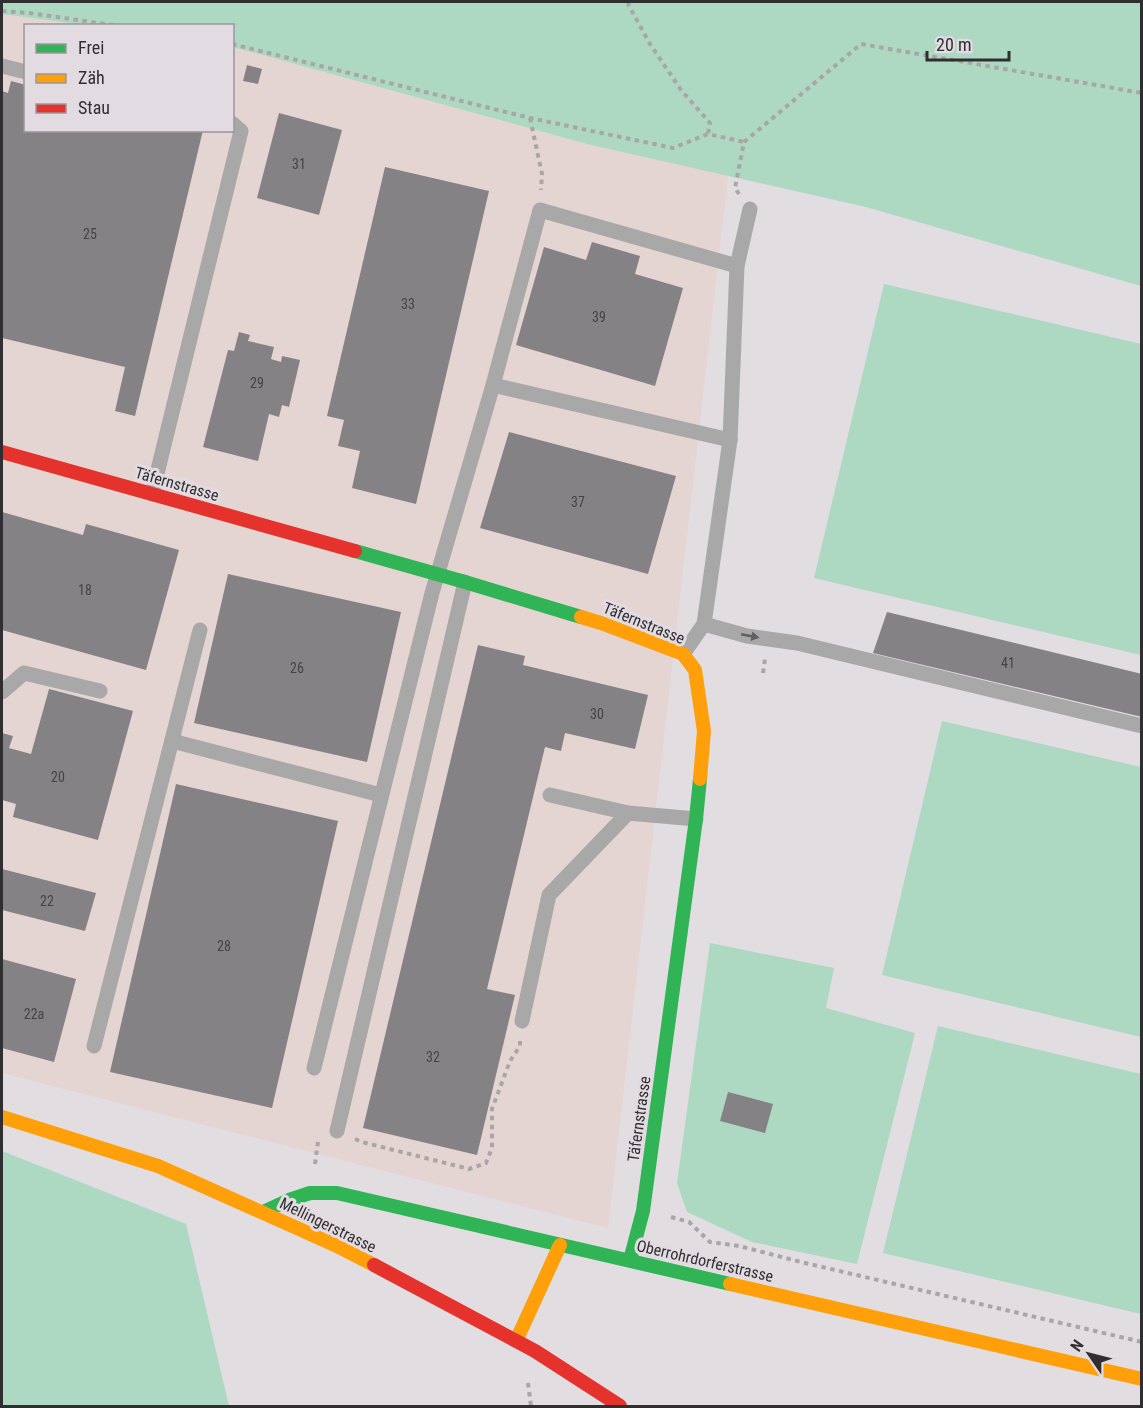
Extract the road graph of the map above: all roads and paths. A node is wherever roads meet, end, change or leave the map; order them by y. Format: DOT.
graph roads {
  1 [pos="628,2"];
  2 [pos="2,11"];
  3 [pos="105,24"];
  4 [pos="234,44"];
  5 [pos="2,66"];
  6 [pos="24,72"];
  7 [pos="1142,93"];
  8 [pos="530,118"];
  9 [pos="234,125"];
  10 [pos="708,134"];
  11 [pos="744,142"];
  12 [pos="750,209"];
  13 [pos="540,210"];
  14 [pos="737,266"];
  15 [pos="493,385"];
  16 [pos="730,440"];
  17 [pos="2,452"];
  18 [pos="152,494"];
  19 [pos="437,574"];
  20 [pos="465,582"];
  21 [pos="704,624"];
  22 [pos="200,630"];
  23 [pos="683,654"];
  24 [pos="100,691"];
  25 [pos="2,692"];
  26 [pos="1142,726"];
  27 [pos="172,741"];
  28 [pos="381,795"];
  29 [pos="550,795"];
  30 [pos="628,813"];
  31 [pos="696,819"];
  32 [pos="522,1021"];
  33 [pos="94,1046"];
  34 [pos="314,1068"];
  35 [pos="2,1117"];
  36 [pos="337,1131"];
  37 [pos="263,1212"];
  38 [pos="560,1245"];
  39 [pos="630,1260"];
  40 [pos="801,1262"];
  41 [pos="516,1341"];
  42 [pos="1142,1342"];
  43 [pos="1142,1380"];
  44 [pos="620,1407"];
  1 -- 10 [label="path"];
  2 -- 3 [label="path"];
  4 -- 8 [label="path"];
  5 -- 6 [label="lane"];
  7 -- 11 [label="path"];
  8 -- 10 [label="path"];
  8 -- 13 [label="path"];
  9 -- 18 [label="lane"];
  10 -- 11 [label="path"];
  11 -- 12 [label="path"];
  12 -- 14 [label="lane"];
  13 -- 14 [label="lane"];
  13 -- 15 [label="lane"];
  14 -- 16 [label="lane"];
  15 -- 16 [label="lane"];
  15 -- 19 [label="lane"];
  16 -- 21 [label="lane"];
  17 -- 18 [label="main road, Täfernstrasse"];
  18 -- 19 [label="main road, Täfernstrasse"];
  19 -- 20 [label="main road, Täfernstrasse"];
  19 -- 28 [label="lane"];
  20 -- 23 [label="main road, Täfernstrasse"];
  20 -- 36 [label="lane"];
  21 -- 23 [label="lane"];
  21 -- 26 [label="lane, one-way"];
  22 -- 27 [label="lane"];
  23 -- 31 [label="main road, Täfernstrasse"];
  24 -- 25 [label="lane"];
  27 -- 28 [label="lane"];
  27 -- 33 [label="lane"];
  28 -- 34 [label="lane"];
  29 -- 30 [label="lane"];
  30 -- 31 [label="lane"];
  30 -- 32 [label="lane"];
  31 -- 39 [label="main road, Täfernstrasse"];
  32 -- 36 [label="path"];
  35 -- 37 [label="main road, Mellingerstrasse"];
  37 -- 38 [label="main road, Oberrohrdorferstrasse"];
  37 -- 41 [label="main road, Mellingerstrasse"];
  38 -- 39 [label="main road, Oberrohrdorferstrasse"];
  38 -- 41 [label="main road"];
  39 -- 43 [label="main road, Oberrohrdorferstrasse"];
  40 -- 42 [label="path"];
  41 -- 44 [label="main road, Mellingerstrasse"];
}
